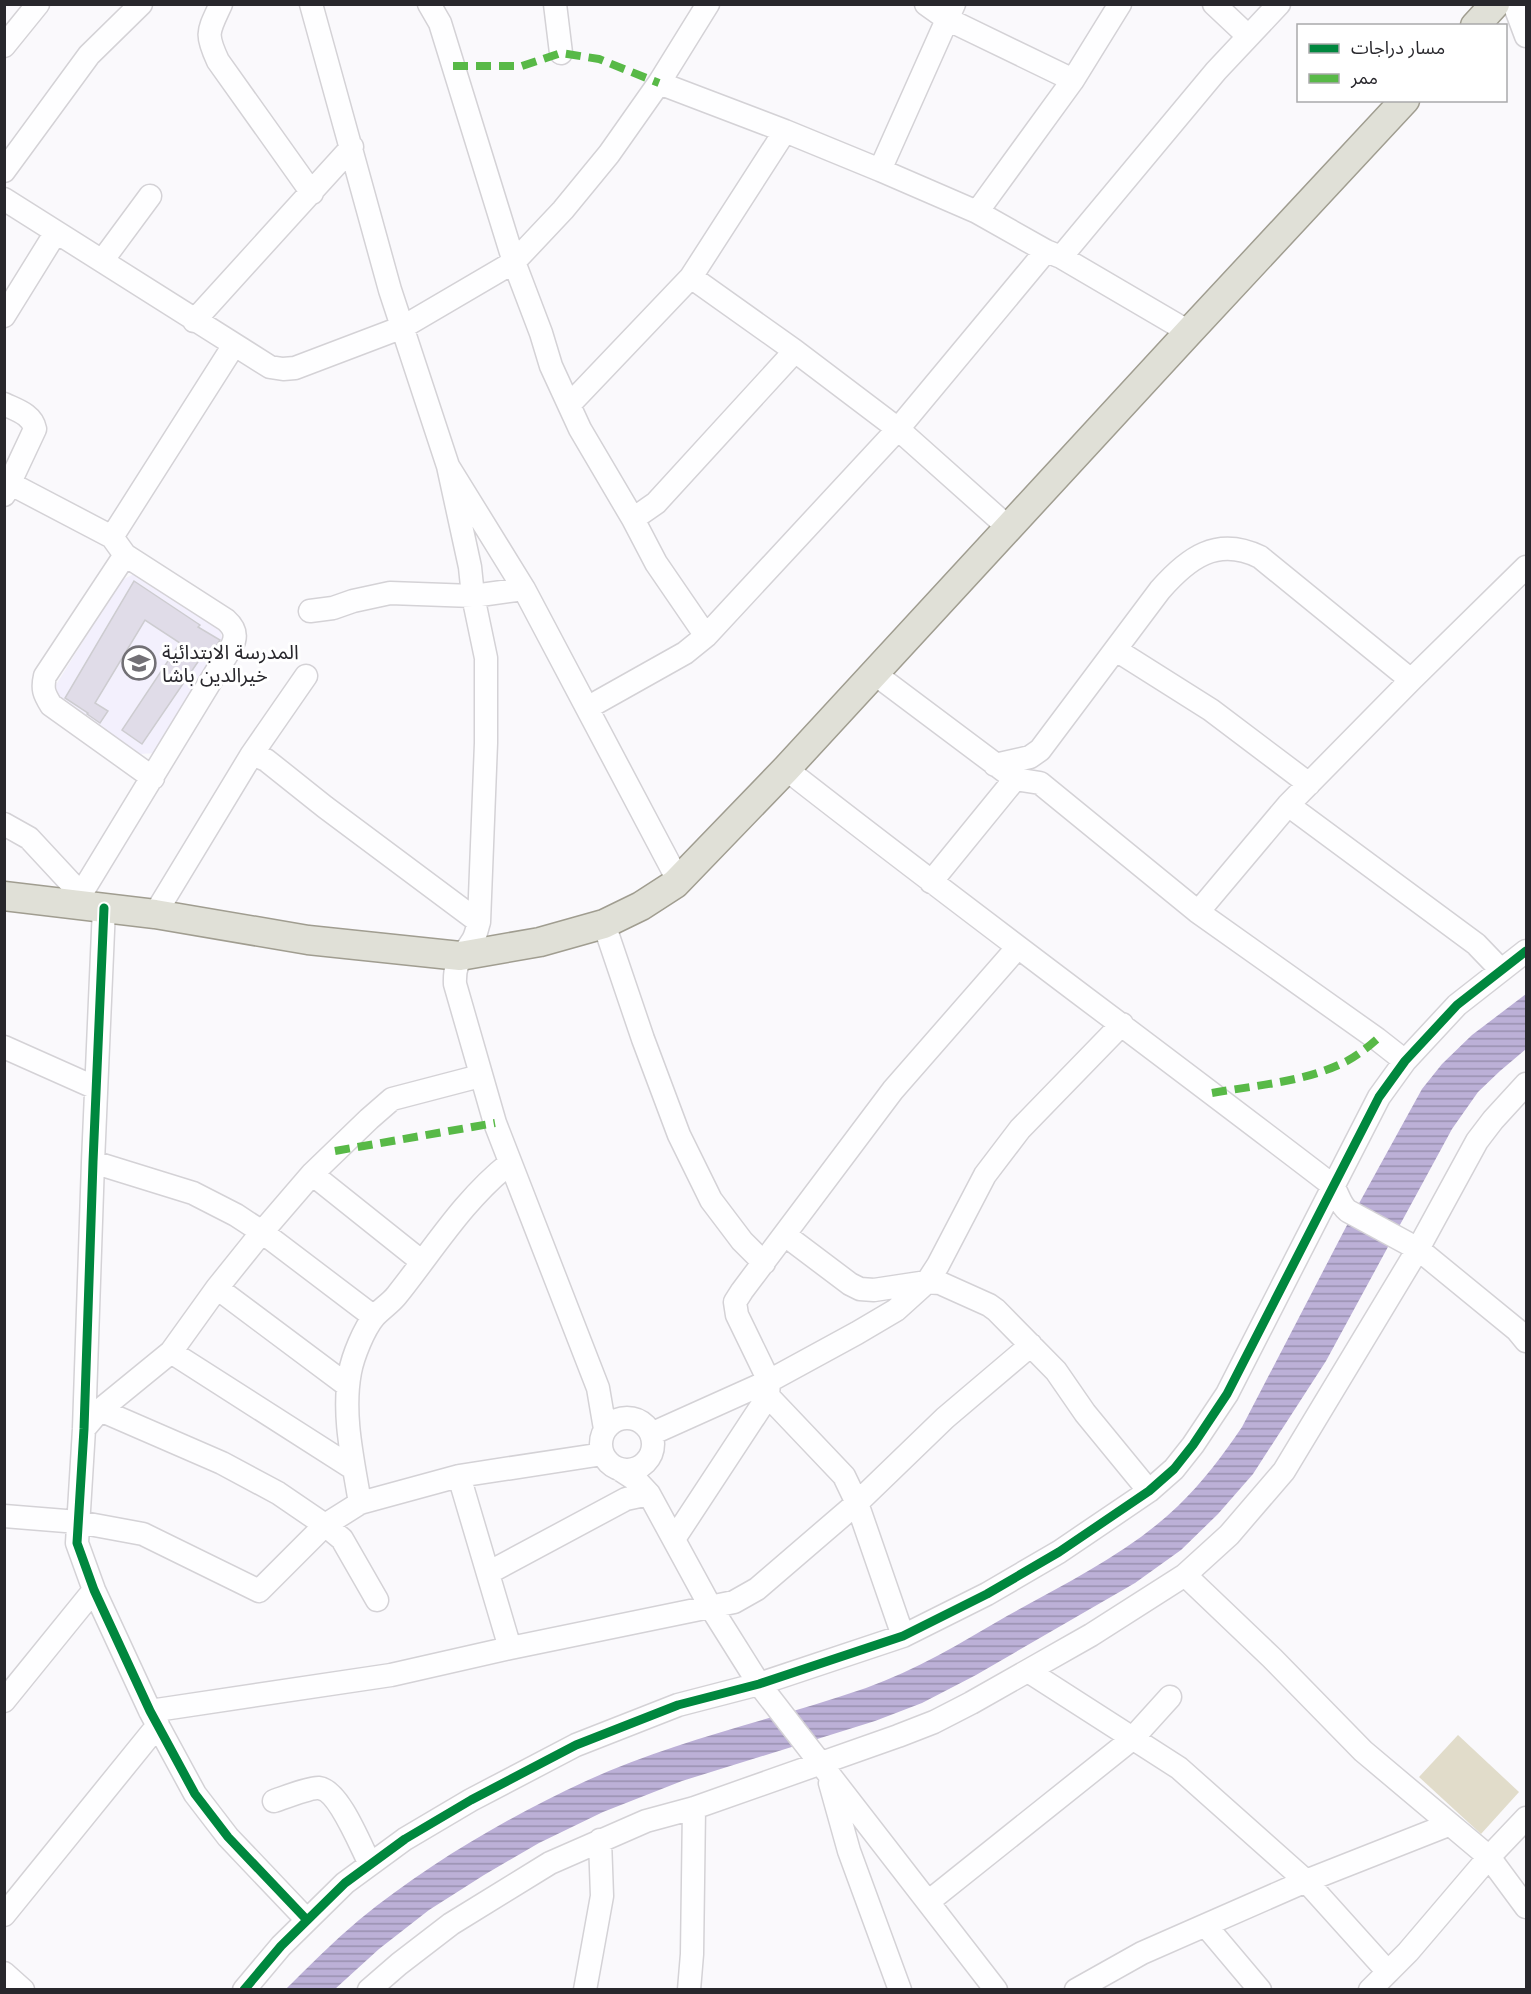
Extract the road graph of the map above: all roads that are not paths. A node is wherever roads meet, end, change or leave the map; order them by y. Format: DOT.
graph roads {
  1 [pos="38,4"];
  2 [pos="141,4"];
  3 [pos="221,4"];
  4 [pos="312,4"];
  5 [pos="429,4"];
  6 [pos="555,4"];
  7 [pos="708,4"];
  8 [pos="926,4"];
  9 [pos="1120,4"];
  10 [pos="1214,4"];
  11 [pos="1279,4"];
  12 [pos="1495,4"];
  13 [pos="1514,4"];
  14 [pos="951,12"];
  15 [pos="1477,24"];
  16 [pos="1248,36"];
  17 [pos="1527,36"];
  18 [pos="4,46"];
  19 [pos="561,53"];
  20 [pos="1072,80"];
  21 [pos="659,83"];
  22 [pos="1403,102"];
  23 [pos="785,131"];
  24 [pos="352,147"];
  25 [pos="880,170"];
  26 [pos="4,171"];
  27 [pos="312,193"];
  28 [pos="150,196"];
  29 [pos="4,199"];
  30 [pos="977,212"];
  31 [pos="56,232"];
  32 [pos="1053,254"];
  33 [pos="102,261"];
  34 [pos="514,262"];
  35 [pos="692,277"];
  36 [pos="4,316"];
  37 [pos="194,321"];
  38 [pos="403,327"];
  39 [pos="1189,332"];
  40 [pos="234,345"];
  41 [pos="795,351"];
  42 [pos="4,404"];
  43 [pos="569,405"];
  44 [pos="898,429"];
  45 [pos="448,466"];
  46 [pos="8,490"];
  47 [pos="633,519"];
  48 [pos="1009,528"];
  49 [pos="112,537"];
  50 [pos="125,555"];
  51 [pos="1527,567"];
  52 [pos="524,589"];
  53 [pos="474,596"];
  54 [pos="310,611"];
  55 [pos="706,636"];
  56 [pos="1116,650"];
  57 [pos="875,674"];
  58 [pos="306,676"];
  59 [pos="1411,680"];
  60 [pos="587,708"];
  61 [pos="252,754"];
  62 [pos="995,765"];
  63 [pos="786,770"];
  64 [pos="153,778"];
  65 [pos="1015,779"];
  66 [pos="1309,784"];
  67 [pos="1288,805"];
  68 [pos="4,824"];
  69 [pos="678,880"];
  70 [pos="930,882"];
  71 [pos="4,896"];
  72 [pos="88,902"];
  73 [pos="1198,912"];
  74 [pos="155,914"];
  75 [pos="479,921"];
  76 [pos="604,924"];
  77 [pos="1018,947"];
  78 [pos="1527,951"];
  79 [pos="460,956"];
  80 [pos="1501,970"];
  81 [pos="1122,1024"];
  82 [pos="4,1047"];
  83 [pos="1405,1061"];
  84 [pos="480,1076"];
  85 [pos="1527,1084"];
  86 [pos="96,1088"];
  87 [pos="93,1162"];
  88 [pos="510,1163"];
  89 [pos="312,1174"];
  90 [pos="1332,1185"];
  91 [pos="262,1232"];
  92 [pos="785,1235"];
  93 [pos="1418,1249"];
  94 [pos="421,1261"];
  95 [pos="764,1263"];
  96 [pos="927,1282"];
  97 [pos="217,1288"];
  98 [pos="374,1317"];
  99 [pos="1527,1341"];
  100 [pos="1031,1345"];
  101 [pos="171,1352"];
  102 [pos="348,1386"];
  103 [pos="598,1388"];
  104 [pos="769,1388"];
  105 [pos="100,1410"];
  106 [pos="628,1418"];
  107 [pos="84,1429"];
  108 [pos="605,1429"];
  109 [pos="650,1444"];
  110 [pos="611,1462"];
  111 [pos="354,1469"];
  112 [pos="459,1476"];
  113 [pos="1149,1491"];
  114 [pos="649,1494"];
  115 [pos="360,1503"];
  116 [pos="857,1503"];
  117 [pos="4,1516"];
  118 [pos="78,1522"];
  119 [pos="326,1525"];
  120 [pos="674,1539"];
  121 [pos="488,1573"];
  122 [pos="1185,1575"];
  123 [pos="94,1590"];
  124 [pos="377,1600"];
  125 [pos="710,1606"];
  126 [pos="903,1636"];
  127 [pos="510,1648"];
  128 [pos="1028,1671"];
  129 [pos="759,1684"];
  130 [pos="1170,1697"];
  131 [pos="4,1701"];
  132 [pos="154,1718"];
  133 [pos="1132,1739"];
  134 [pos="818,1760"];
  135 [pos="273,1801"];
  136 [pos="694,1808"];
  137 [pos="1527,1818"];
  138 [pos="1448,1825"];
  139 [pos="600,1840"];
  140 [pos="1488,1857"];
  141 [pos="370,1864"];
  142 [pos="1306,1881"];
  143 [pos="928,1902"];
  144 [pos="1527,1907"];
  145 [pos="4,1915"];
  146 [pos="306,1919"];
  147 [pos="1206,1926"];
  148 [pos="1388,1972"];
  149 [pos="4,1973"];
  150 [pos="23,1989"];
  151 [pos="244,1989"];
  152 [pos="369,1989"];
  153 [pos="585,1989"];
  154 [pos="689,1989"];
  155 [pos="900,1989"];
  156 [pos="996,1989"];
  157 [pos="1076,1989"];
  158 [pos="1260,1989"];
  159 [pos="1370,1989"];
  1 -- 18 [label="street"];
  2 -- 26 [label="street"];
  3 -- 27 [label="street"];
  4 -- 24 [label="street"];
  5 -- 34 [label="street"];
  6 -- 19 [label="street"];
  7 -- 21 [label="street"];
  8 -- 14 [label="street"];
  9 -- 20 [label="street"];
  10 -- 16 [label="street"];
  11 -- 16 [label="street"];
  12 -- 15 [label="main road"];
  13 -- 17 [label="street"];
  14 -- 20 [label="street"];
  14 -- 25 [label="street"];
  16 -- 32 [label="street"];
  20 -- 30 [label="street"];
  21 -- 23 [label="street"];
  21 -- 34 [label="street"];
  22 -- 39 [label="main road"];
  23 -- 25 [label="street"];
  23 -- 35 [label="street"];
  24 -- 27 [label="street"];
  24 -- 38 [label="street"];
  25 -- 30 [label="street"];
  27 -- 37 [label="street"];
  28 -- 33 [label="street"];
  29 -- 31 [label="street"];
  30 -- 32 [label="street"];
  31 -- 33 [label="street"];
  31 -- 36 [label="street"];
  32 -- 39 [label="street"];
  32 -- 44 [label="street"];
  33 -- 37 [label="street"];
  34 -- 38 [label="street"];
  34 -- 43 [label="street"];
  35 -- 41 [label="street"];
  35 -- 43 [label="street"];
  37 -- 40 [label="street"];
  38 -- 40 [label="street"];
  38 -- 45 [label="street"];
  39 -- 48 [label="main road"];
  40 -- 49 [label="street"];
  41 -- 44 [label="street"];
  41 -- 47 [label="street"];
  42 -- 46 [label="street"];
  43 -- 47 [label="street"];
  44 -- 48 [label="street"];
  44 -- 55 [label="street"];
  45 -- 52 [label="street"];
  45 -- 53 [label="street"];
  46 -- 49 [label="street"];
  47 -- 55 [label="street"];
  48 -- 57 [label="main road"];
  49 -- 50 [label="street"];
  50 -- 64 [label="street"];
  50 -- 64 [label="street"];
  51 -- 59 [label="street"];
  52 -- 53 [label="street"];
  52 -- 60 [label="street"];
  53 -- 54 [label="street"];
  53 -- 75 [label="street"];
  55 -- 60 [label="street"];
  56 -- 59 [label="street"];
  56 -- 62 [label="street"];
  56 -- 66 [label="street"];
  57 -- 62 [label="street"];
  57 -- 63 [label="main road"];
  58 -- 61 [label="street"];
  59 -- 66 [label="street"];
  60 -- 69 [label="street"];
  61 -- 74 [label="street"];
  61 -- 75 [label="street"];
  62 -- 65 [label="street"];
  63 -- 69 [label="main road"];
  63 -- 70 [label="street"];
  64 -- 72 [label="street"];
  65 -- 70 [label="street"];
  65 -- 73 [label="street"];
  66 -- 67 [label="street"];
  67 -- 73 [label="street"];
  67 -- 80 [label="street"];
  68 -- 72 [label="street"];
  69 -- 76 [label="main road"];
  70 -- 77 [label="street"];
  71 -- 72 [label="main road"];
  72 -- 74 [label="main road"];
  72 -- 86 [label="street"];
  73 -- 83 [label="street"];
  74 -- 79 [label="main road"];
  75 -- 79 [label="street"];
  76 -- 79 [label="main road"];
  76 -- 95 [label="street"];
  77 -- 81 [label="street"];
  77 -- 92 [label="street"];
  78 -- 80 [label="street"];
  79 -- 84 [label="street"];
  80 -- 83 [label="street"];
  81 -- 90 [label="street"];
  81 -- 96 [label="street"];
  82 -- 86 [label="street"];
  83 -- 90 [label="street"];
  84 -- 88 [label="street"];
  84 -- 89 [label="street"];
  85 -- 93 [label="street"];
  86 -- 87 [label="street"];
  87 -- 91 [label="street"];
  87 -- 107 [label="street"];
  88 -- 94 [label="street"];
  88 -- 103 [label="street"];
  89 -- 91 [label="street"];
  89 -- 94 [label="street"];
  90 -- 93 [label="street"];
  90 -- 113 [label="street"];
  91 -- 97 [label="street"];
  91 -- 98 [label="street"];
  92 -- 95 [label="street"];
  92 -- 96 [label="street"];
  93 -- 99 [label="street"];
  93 -- 122 [label="street"];
  94 -- 98 [label="street"];
  95 -- 104 [label="street"];
  96 -- 100 [label="street"];
  96 -- 104 [label="street"];
  97 -- 101 [label="street"];
  97 -- 102 [label="street"];
  98 -- 102 [label="street"];
  100 -- 113 [label="street"];
  100 -- 116 [label="street"];
  101 -- 105 [label="street"];
  101 -- 111 [label="street"];
  102 -- 111 [label="street"];
  103 -- 106 [label="street"];
  103 -- 108 [label="street"];
  104 -- 109 [label="street"];
  104 -- 116 [label="street"];
  104 -- 120 [label="street"];
  105 -- 107 [label="street"];
  105 -- 119 [label="street"];
  106 -- 108 [label="street"];
  106 -- 109 [label="street"];
  107 -- 118 [label="street"];
  108 -- 110 [label="street"];
  109 -- 110 [label="street"];
  109 -- 114 [label="street"];
  110 -- 112 [label="street"];
  110 -- 114 [label="street"];
  111 -- 115 [label="street"];
  112 -- 115 [label="street"];
  112 -- 121 [label="street"];
  113 -- 126 [label="street"];
  114 -- 120 [label="street"];
  114 -- 121 [label="street"];
  115 -- 119 [label="street"];
  116 -- 125 [label="street"];
  116 -- 126 [label="street"];
  117 -- 118 [label="street"];
  118 -- 119 [label="street"];
  118 -- 123 [label="street"];
  119 -- 124 [label="street"];
  120 -- 125 [label="street"];
  121 -- 127 [label="street"];
  122 -- 128 [label="street"];
  122 -- 138 [label="street"];
  123 -- 131 [label="street"];
  123 -- 132 [label="street"];
  125 -- 127 [label="street"];
  125 -- 129 [label="street"];
  126 -- 129 [label="street"];
  127 -- 132 [label="street"];
  128 -- 133 [label="street"];
  128 -- 134 [label="street"];
  129 -- 134 [label="street"];
  129 -- 141 [label="street"];
  130 -- 133 [label="street"];
  132 -- 145 [label="street"];
  132 -- 146 [label="street"];
  133 -- 142 [label="street"];
  133 -- 143 [label="street"];
  134 -- 136 [label="street"];
  134 -- 143 [label="street"];
  134 -- 155 [label="street"];
  135 -- 141 [label="street"];
  136 -- 139 [label="street"];
  136 -- 154 [label="street"];
  137 -- 140 [label="street"];
  138 -- 140 [label="street"];
  138 -- 142 [label="street"];
  139 -- 152 [label="street"];
  139 -- 153 [label="street"];
  140 -- 144 [label="street"];
  140 -- 148 [label="street"];
  141 -- 146 [label="street"];
  142 -- 147 [label="street"];
  142 -- 148 [label="street"];
  143 -- 156 [label="street"];
  146 -- 151 [label="street"];
  147 -- 157 [label="street"];
  147 -- 158 [label="street"];
  148 -- 159 [label="street"];
  149 -- 150 [label="street"];
}
